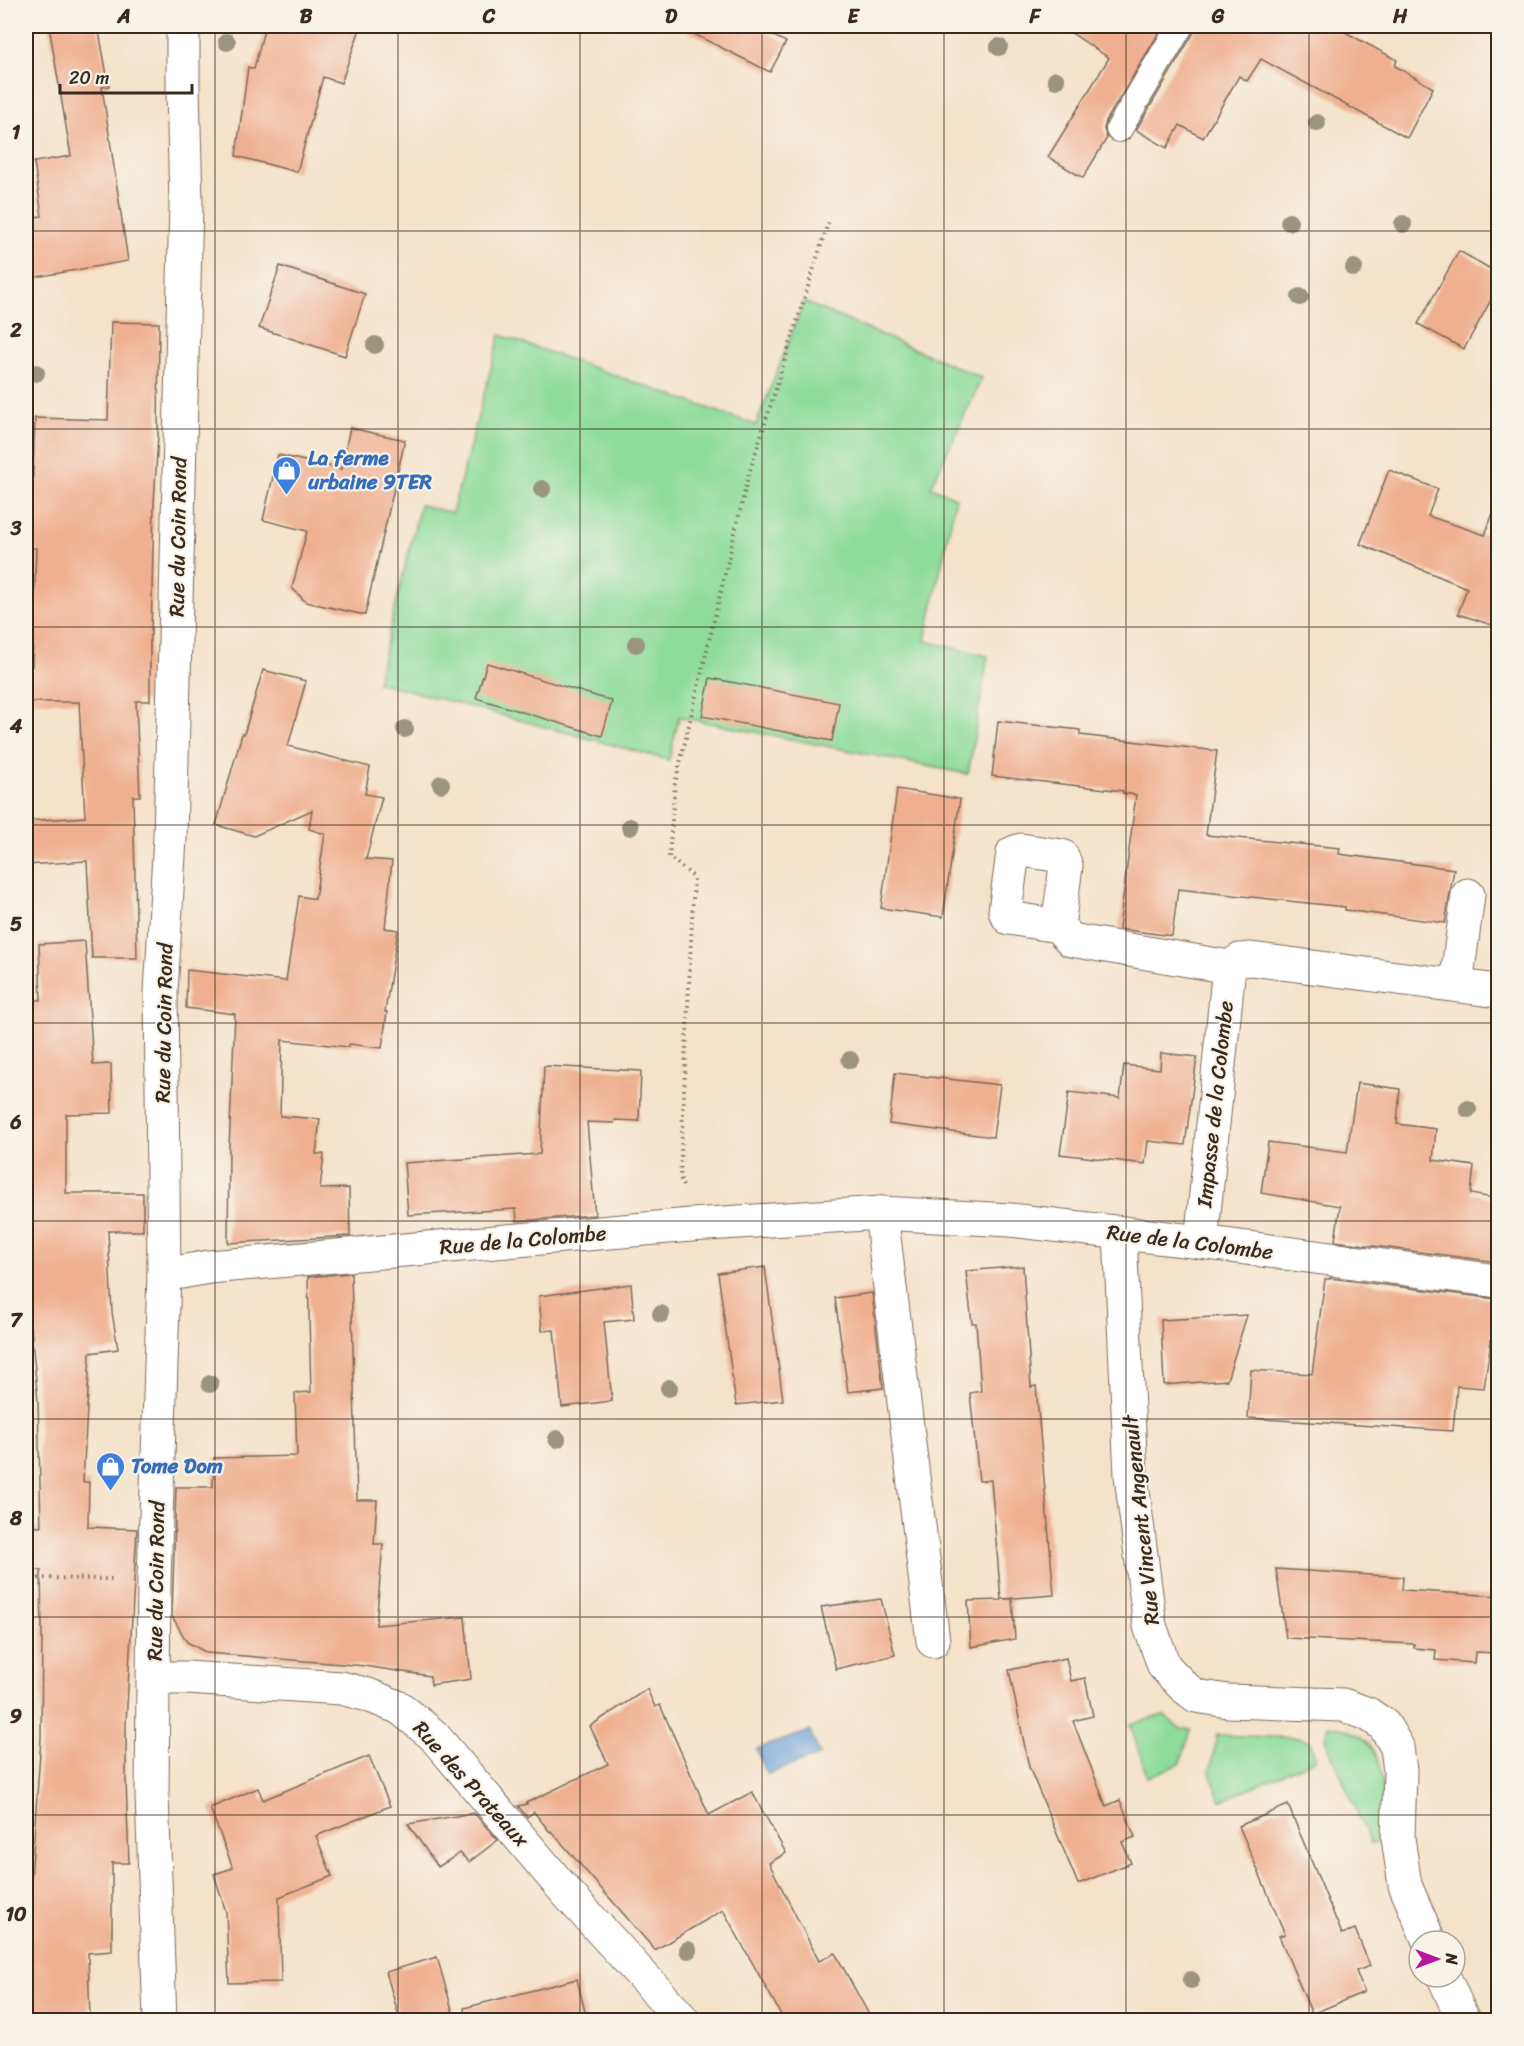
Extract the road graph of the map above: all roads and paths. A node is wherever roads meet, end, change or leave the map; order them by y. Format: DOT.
graph roads {
  1 [pos="183,26"];
  2 [pos="1180,26"];
  3 [pos="1119,129"];
  4 [pos="829,220"];
  5 [pos="1468,895"];
  6 [pos="1058,926"];
  7 [pos="1229,967"];
  8 [pos="1456,986"];
  9 [pos="1498,991"];
  10 [pos="881,1213"];
  11 [pos="691,1225"];
  12 [pos="1120,1233"];
  13 [pos="1201,1242"];
  14 [pos="164,1273"];
  15 [pos="1498,1281"];
  16 [pos="26,1578"];
  17 [pos="126,1579"];
  18 [pos="933,1641"];
  19 [pos="154,1678"];
  20 [pos="1424,1929"];
  21 [pos="1449,1989"];
  22 [pos="160,2020"];
  23 [pos="683,2020"];
  24 [pos="1463,2020"];
  1 -- 14 [label="street, Rue du Coin Rond"];
  2 -- 3 [label="lane"];
  4 -- 11 [label="path"];
  5 -- 8 [label="street"];
  6 -- 7 [label="street"];
  7 -- 8 [label="street"];
  7 -- 13 [label="street, Impasse de la Colombe"];
  8 -- 9 [label="street"];
  10 -- 11 [label="street, Rue de la Colombe"];
  10 -- 12 [label="street, Rue de la Colombe"];
  10 -- 18 [label="street"];
  11 -- 14 [label="street, Rue de la Colombe"];
  12 -- 13 [label="street, Rue de la Colombe"];
  12 -- 20 [label="street, Rue Vincent Angenault"];
  13 -- 15 [label="street, Rue de la Colombe"];
  14 -- 19 [label="street, Rue du Coin Rond"];
  16 -- 17 [label="path"];
  19 -- 22 [label="street, Rue du Coin Rond"];
  19 -- 23 [label="street, Rue des Prateaux"];
  21 -- 24 [label="street"];
}
